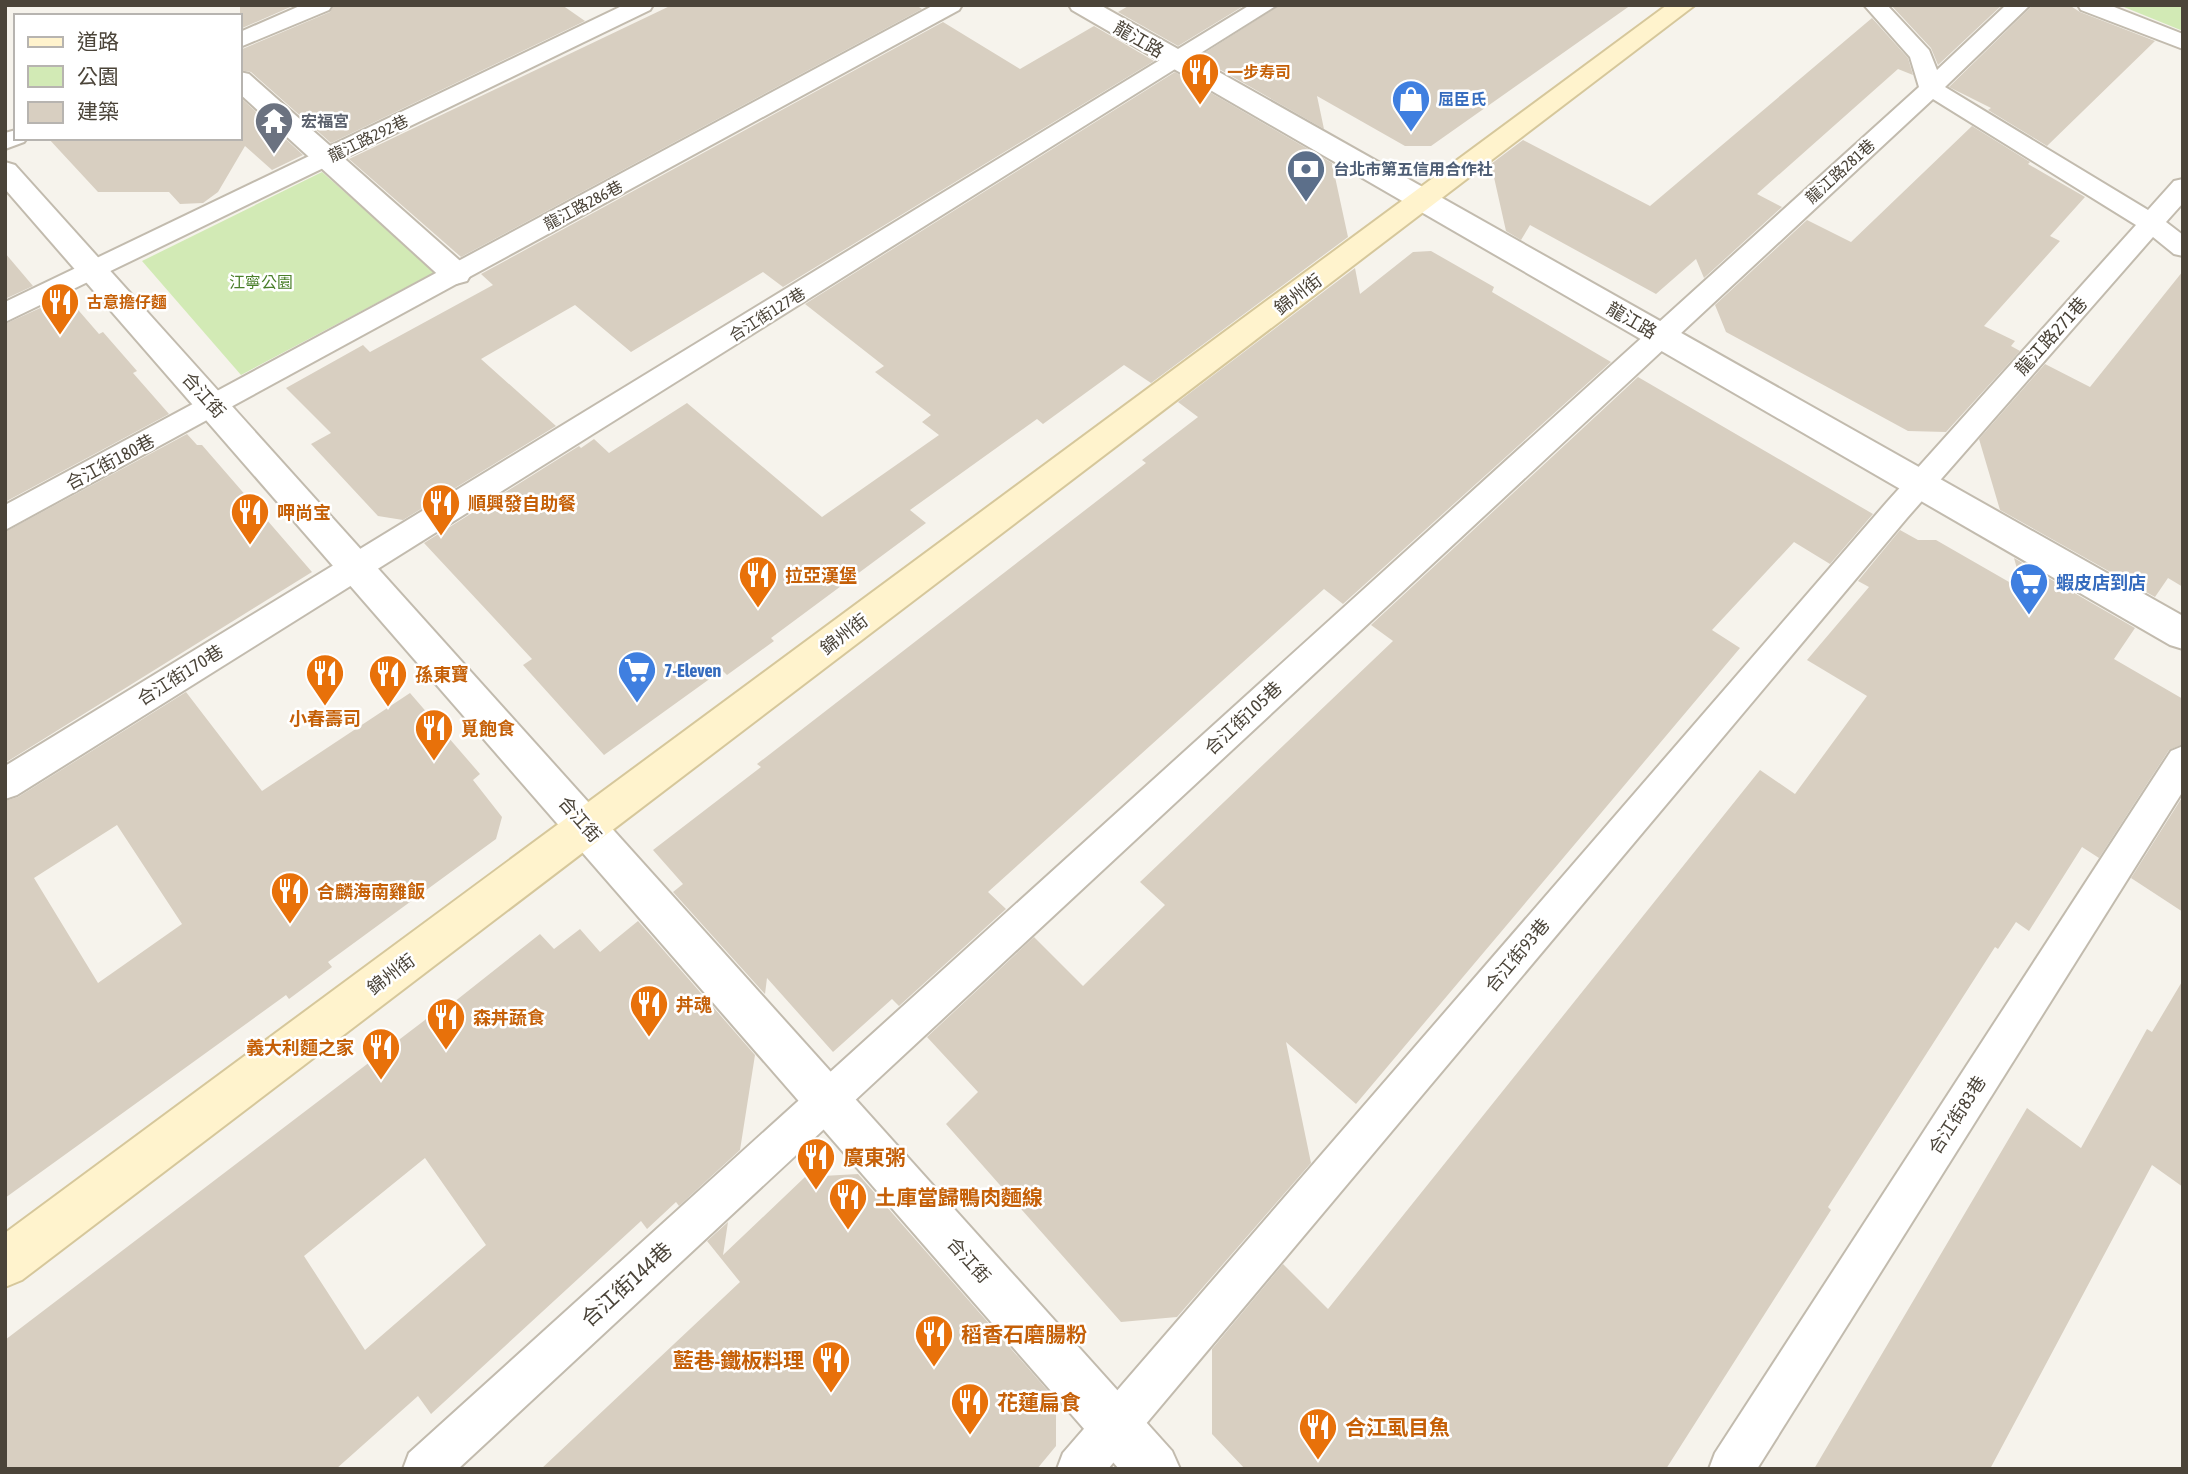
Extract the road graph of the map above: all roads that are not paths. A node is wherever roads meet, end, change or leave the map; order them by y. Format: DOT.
graph roads {
  1 [pos="321,5"];
  2 [pos="642,5"];
  3 [pos="951,5"];
  4 [pos="1081,5"];
  5 [pos="1266,5"];
  6 [pos="1683,5"];
  7 [pos="1875,5"];
  8 [pos="2019,5"];
  9 [pos="2089,5"];
  10 [pos="242,39"];
  11 [pos="2183,42"];
  12 [pos="1178,61"];
  13 [pos="242,82"];
  14 [pos="1931,88"];
  15 [pos="327,158"];
  16 [pos="5,170"];
  17 [pos="2183,187"];
  18 [pos="1423,201"];
  19 [pos="2151,223"];
  20 [pos="2183,248"];
  21 [pos="94,270"];
  22 [pos="456,274"];
  23 [pos="5,313"];
  24 [pos="1659,336"];
  25 [pos="214,406"];
  26 [pos="1919,484"];
  27 [pos="5,519"];
  28 [pos="355,567"];
  29 [pos="2183,634"];
  30 [pos="2183,761"];
  31 [pos="5,784"];
  32 [pos="587,827"];
  33 [pos="828,1100"];
  34 [pos="5,1263"];
  35 [pos="1116,1426"];
  36 [pos="425,1469"];
  37 [pos="1079,1469"];
  38 [pos="1154,1469"];
  39 [pos="1731,1469"];
  1 -- 10 [label="lane"];
  2 -- 15 [label="lane, 龍江路292巷"];
  3 -- 22 [label="lane, 龍江路286巷"];
  4 -- 12 [label="street, 龍江路"];
  5 -- 12 [label="lane, 合江街127巷"];
  6 -- 18 [label="street, 錦州街"];
  7 -- 14 [label="lane"];
  8 -- 14 [label="lane, 龍江路281巷"];
  9 -- 11 [label="lane"];
  12 -- 18 [label="street, 龍江路"];
  12 -- 28 [label="lane, 合江街127巷"];
  13 -- 15 [label="street"];
  14 -- 19 [label="lane"];
  14 -- 24 [label="lane, 龍江路281巷"];
  15 -- 21 [label="lane, 龍江路292巷"];
  15 -- 22 [label="street"];
  16 -- 21 [label="street, 合江街"];
  17 -- 19 [label="lane, 龍江路271巷"];
  18 -- 24 [label="street, 龍江路"];
  18 -- 32 [label="street, 錦州街"];
  19 -- 20 [label="lane"];
  19 -- 26 [label="lane, 龍江路271巷"];
  21 -- 23 [label="lane, 龍江路292巷"];
  21 -- 25 [label="street, 合江街"];
  22 -- 25 [label="lane, 龍江路286巷"];
  24 -- 26 [label="street, 龍江路"];
  24 -- 33 [label="lane, 合江街105巷"];
  25 -- 27 [label="lane, 合江街180巷"];
  25 -- 28 [label="street, 合江街"];
  26 -- 29 [label="street, 龍江路"];
  26 -- 35 [label="lane, 合江街93巷"];
  28 -- 31 [label="lane, 合江街170巷"];
  28 -- 32 [label="street, 合江街"];
  30 -- 39 [label="lane, 合江街83巷"];
  32 -- 33 [label="street, 合江街"];
  32 -- 34 [label="street, 錦州街"];
  33 -- 35 [label="street, 合江街"];
  33 -- 36 [label="lane, 合江街144巷"];
  35 -- 37 [label="lane, 合江街93巷"];
  35 -- 38 [label="street, 合江街"];
}
